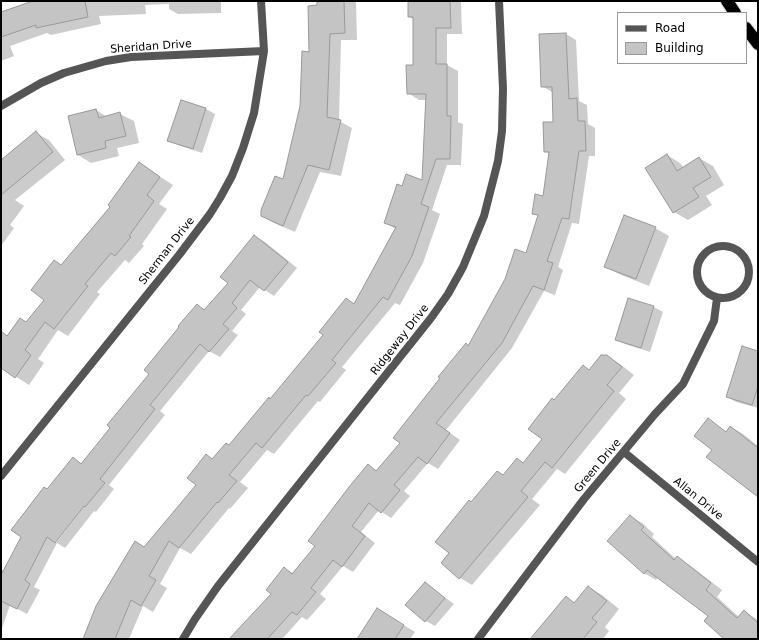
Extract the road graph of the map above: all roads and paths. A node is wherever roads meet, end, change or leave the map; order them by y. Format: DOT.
graph roads {
  1 [pos="261,1"];
  2 [pos="499,1"];
  3 [pos="727,1"];
  4 [pos="734,12"];
  5 [pos="747,29"];
  6 [pos="758,44"];
  7 [pos="264,51"];
  8 [pos="1,106"];
  9 [pos="717,298"];
  10 [pos="624,452"];
  11 [pos="1,476"];
  12 [pos="758,562"];
  13 [pos="183,639"];
  14 [pos="478,639"];
  1 -- 7 [label="street, Sherman Drive"];
  2 -- 13 [label="street, Ridgeway Drive"];
  3 -- 4 [label="highway"];
  5 -- 6 [label="highway"];
  7 -- 8 [label="street, Sheridan Drive"];
  7 -- 11 [label="street, Sherman Drive"];
  9 -- 9 [label="street"];
  9 -- 10 [label="street, Green Drive"];
  10 -- 12 [label="street, Allan Drive"];
  10 -- 14 [label="street, Green Drive"];
}
